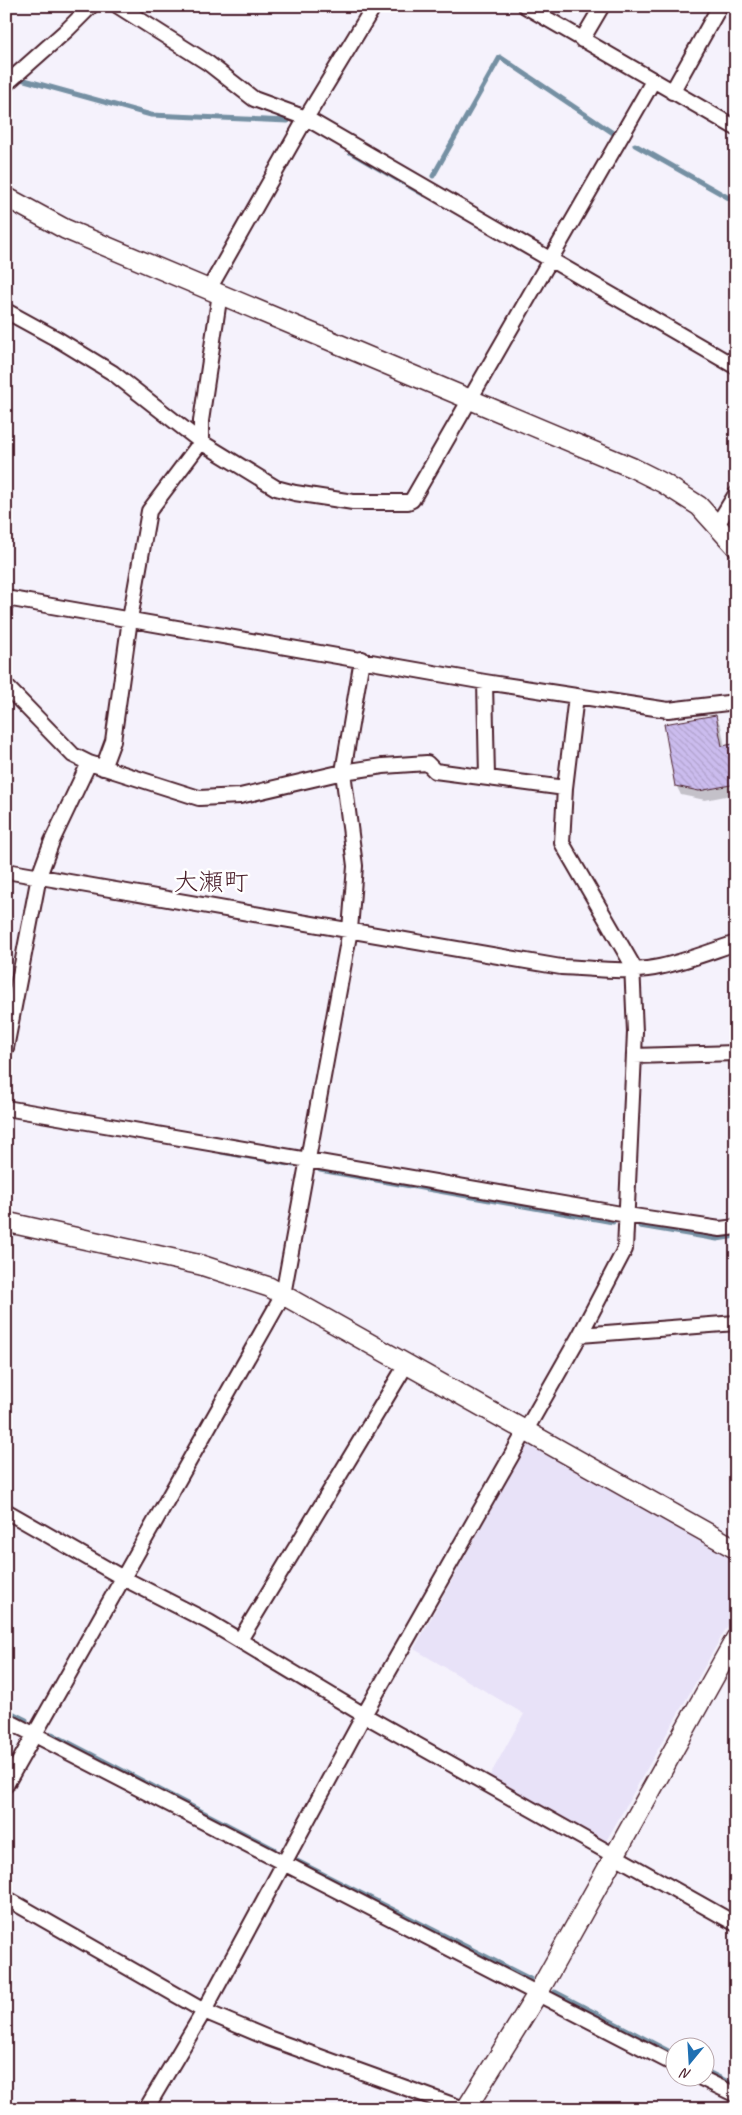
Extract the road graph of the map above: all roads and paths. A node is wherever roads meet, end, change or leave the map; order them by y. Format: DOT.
graph roads {
  1 [pos="91,6"];
  2 [pos="118,6"];
  3 [pos="374,6"];
  4 [pos="525,6"];
  5 [pos="602,6"];
  6 [pos="720,6"];
  7 [pos="582,40"];
  8 [pos="653,81"];
  9 [pos="6,84"];
  10 [pos="672,92"];
  11 [pos="306,118"];
  12 [pos="736,128"];
  13 [pos="6,197"];
  14 [pos="549,259"];
  15 [pos="214,291"];
  16 [pos="6,312"];
  17 [pos="736,367"];
  18 [pos="470,398"];
  19 [pos="201,442"];
  20 [pos="736,494"];
  21 [pos="717,525"];
  22 [pos="736,547"];
  23 [pos="6,598"];
  24 [pos="130,619"];
  25 [pos="362,659"];
  26 [pos="485,682"];
  27 [pos="6,686"];
  28 [pos="576,696"];
  29 [pos="736,702"];
  30 [pos="89,763"];
  31 [pos="103,768"];
  32 [pos="343,772"];
  33 [pos="488,777"];
  34 [pos="565,788"];
  35 [pos="6,871"];
  36 [pos="39,876"];
  37 [pos="350,930"];
  38 [pos="736,943"];
  39 [pos="632,970"];
  40 [pos="6,1048"];
  41 [pos="736,1053"];
  42 [pos="634,1056"];
  43 [pos="6,1108"];
  44 [pos="309,1160"];
  45 [pos="627,1215"];
  46 [pos="6,1223"];
  47 [pos="736,1226"];
  48 [pos="283,1295"];
  49 [pos="736,1323"];
  50 [pos="580,1335"];
  51 [pos="406,1364"];
  52 [pos="526,1431"];
  53 [pos="6,1511"];
  54 [pos="736,1549"];
  55 [pos="123,1578"];
  56 [pos="736,1638"];
  57 [pos="240,1640"];
  58 [pos="364,1715"];
  59 [pos="6,1720"];
  60 [pos="35,1734"];
  61 [pos="6,1785"];
  62 [pos="613,1856"];
  63 [pos="284,1863"];
  64 [pos="6,1898"];
  65 [pos="736,1924"];
  66 [pos="538,1993"];
  67 [pos="204,2011"];
  68 [pos="664,2059"];
  69 [pos="714,2084"];
  70 [pos="736,2095"];
  71 [pos="146,2109"];
  72 [pos="465,2109"];
  1 -- 9 [label="street"];
  2 -- 11 [label="street"];
  3 -- 11 [label="street"];
  4 -- 7 [label="street"];
  5 -- 7 [label="street"];
  6 -- 10 [label="street"];
  7 -- 8 [label="street"];
  8 -- 10 [label="street"];
  8 -- 14 [label="street"];
  10 -- 12 [label="street"];
  11 -- 14 [label="street"];
  11 -- 15 [label="street"];
  13 -- 15 [label="street"];
  14 -- 17 [label="street"];
  14 -- 18 [label="street"];
  15 -- 18 [label="street"];
  15 -- 19 [label="street"];
  16 -- 19 [label="street"];
  18 -- 19 [label="street"];
  18 -- 21 [label="street"];
  19 -- 24 [label="street"];
  20 -- 21 [label="street"];
  21 -- 22 [label="street"];
  23 -- 24 [label="street"];
  24 -- 25 [label="street"];
  24 -- 31 [label="street"];
  25 -- 26 [label="street"];
  25 -- 32 [label="street"];
  26 -- 28 [label="street"];
  26 -- 33 [label="street"];
  27 -- 30 [label="street"];
  28 -- 29 [label="street"];
  28 -- 34 [label="street"];
  30 -- 31 [label="street"];
  30 -- 36 [label="street"];
  31 -- 32 [label="street"];
  32 -- 33 [label="street"];
  32 -- 37 [label="street"];
  33 -- 34 [label="street"];
  34 -- 39 [label="street"];
  35 -- 36 [label="street"];
  36 -- 37 [label="street"];
  36 -- 40 [label="street"];
  37 -- 39 [label="street"];
  37 -- 44 [label="street"];
  38 -- 39 [label="street"];
  39 -- 42 [label="street"];
  41 -- 42 [label="street"];
  42 -- 45 [label="street"];
  43 -- 44 [label="street"];
  44 -- 45 [label="street"];
  44 -- 48 [label="street"];
  45 -- 47 [label="street"];
  45 -- 50 [label="street"];
  46 -- 48 [label="street"];
  48 -- 51 [label="street"];
  48 -- 55 [label="street"];
  49 -- 50 [label="street"];
  50 -- 52 [label="street"];
  51 -- 52 [label="street"];
  51 -- 57 [label="street"];
  52 -- 54 [label="street"];
  52 -- 58 [label="street"];
  53 -- 55 [label="street"];
  55 -- 57 [label="street"];
  55 -- 60 [label="street"];
  56 -- 62 [label="street"];
  57 -- 58 [label="street"];
  58 -- 62 [label="street"];
  58 -- 63 [label="street"];
  59 -- 60 [label="street"];
  60 -- 61 [label="street"];
  60 -- 63 [label="street"];
  62 -- 65 [label="street"];
  62 -- 66 [label="street"];
  63 -- 66 [label="street"];
  63 -- 67 [label="street"];
  64 -- 67 [label="street"];
  66 -- 68 [label="street"];
  66 -- 72 [label="street"];
  67 -- 71 [label="street"];
  67 -- 72 [label="street"];
  69 -- 70 [label="street"];
}
